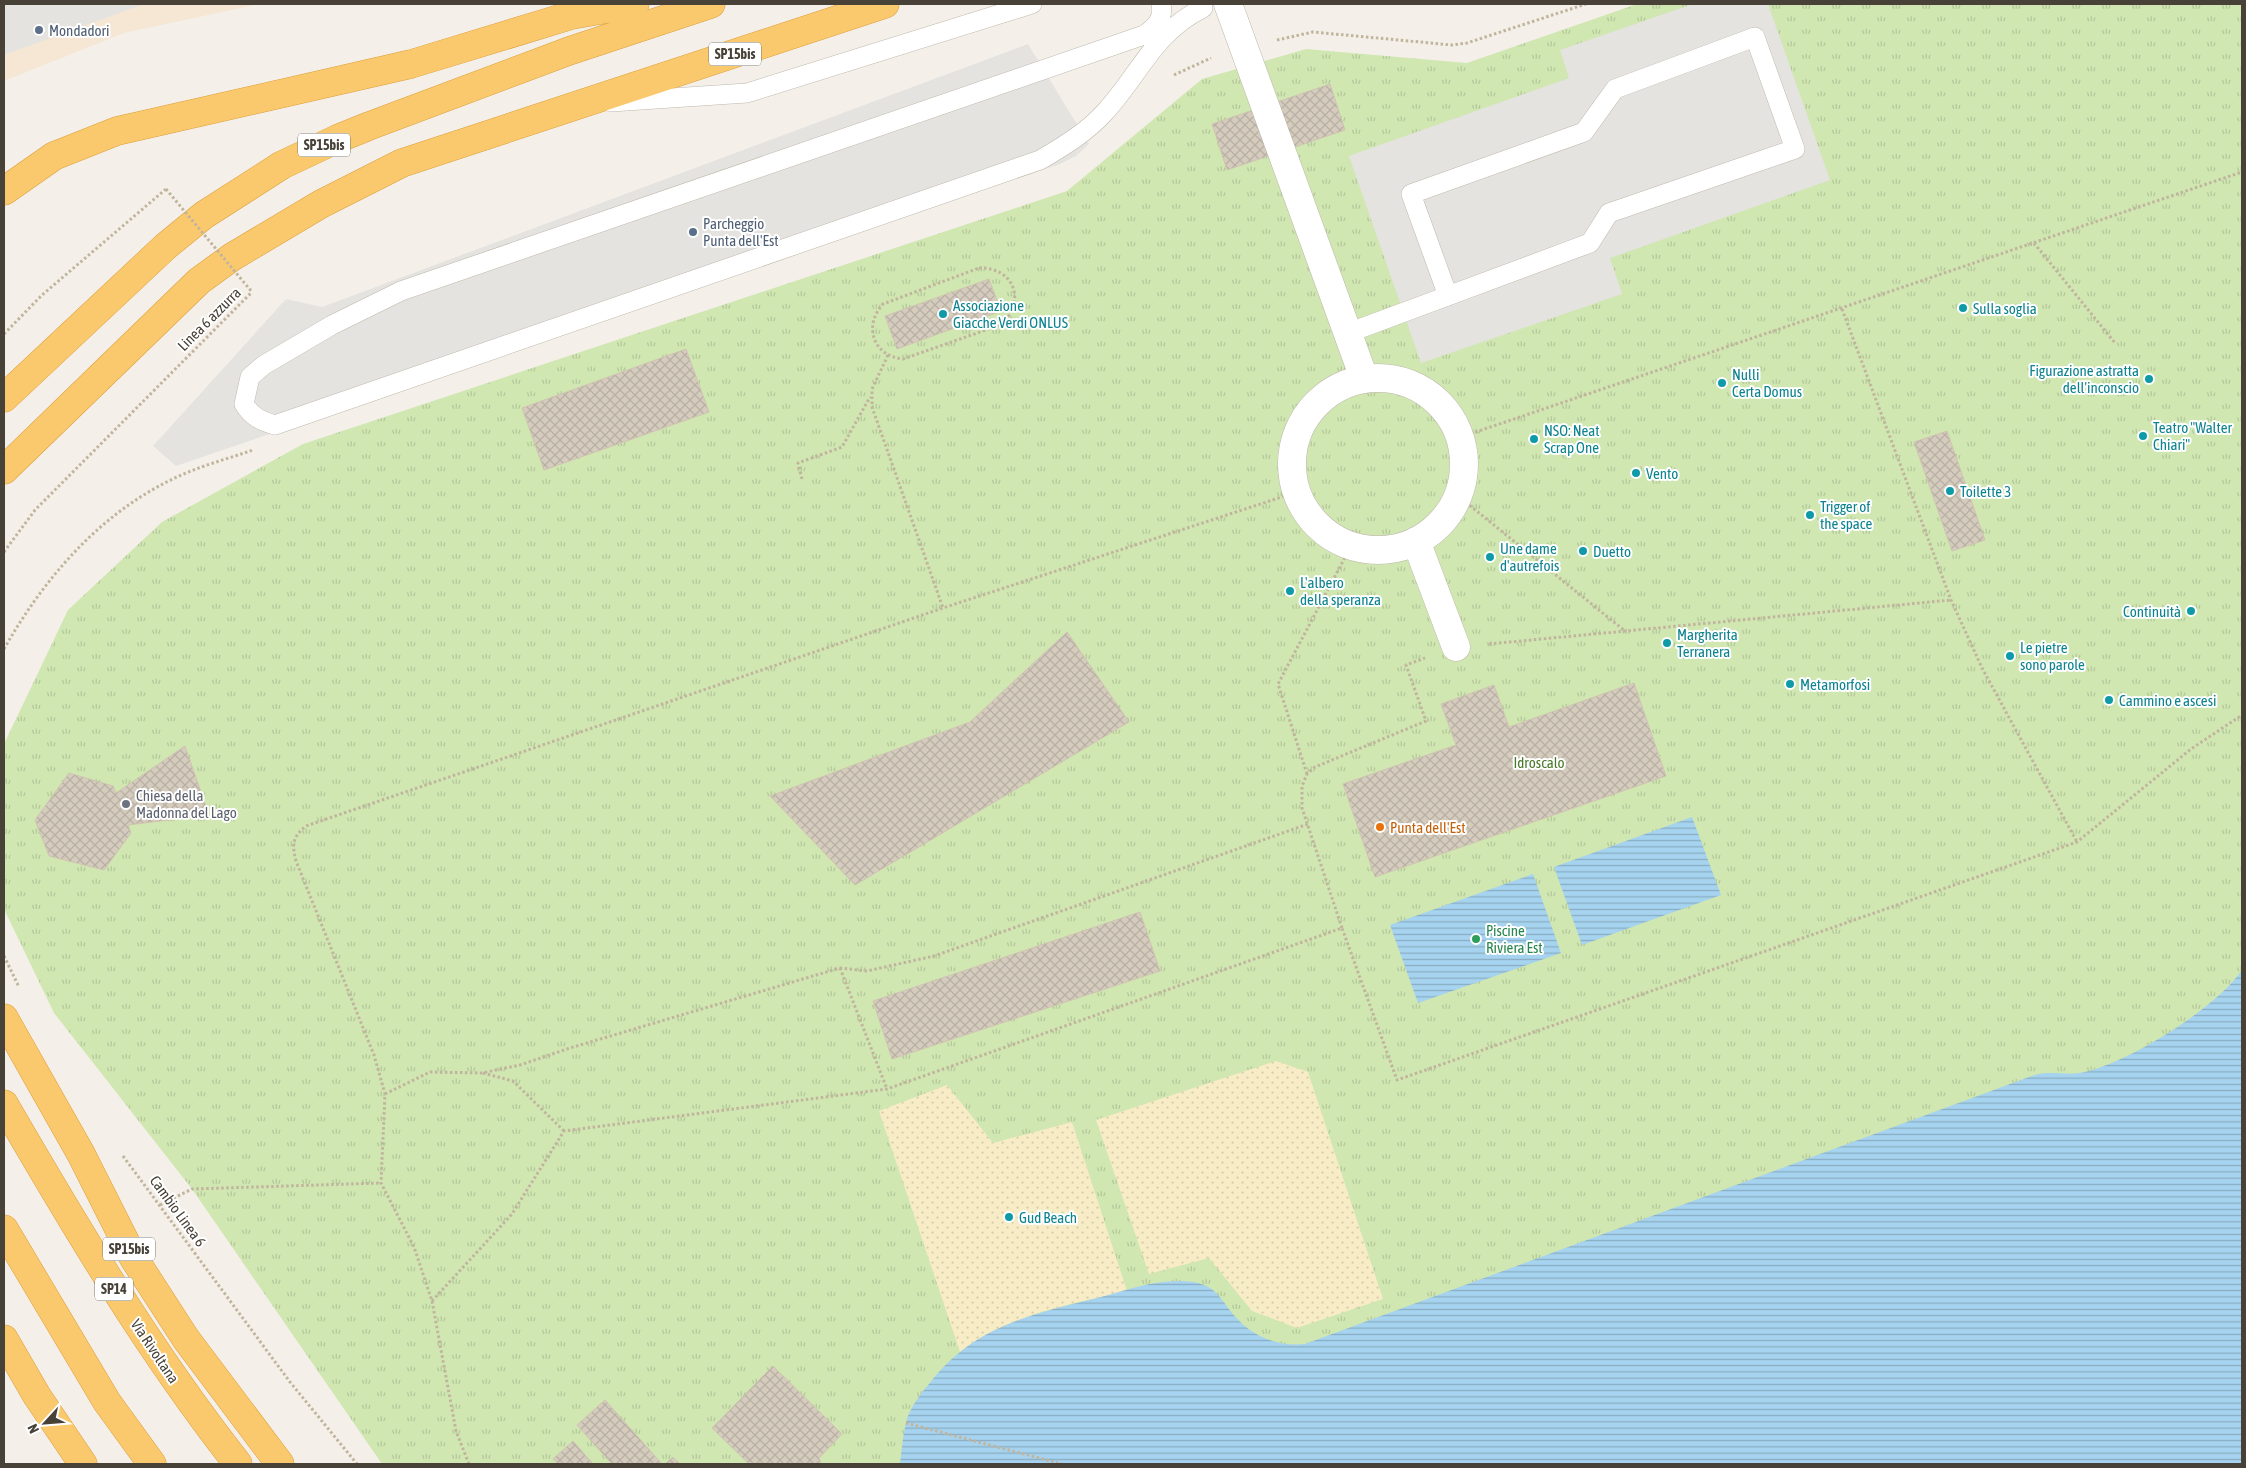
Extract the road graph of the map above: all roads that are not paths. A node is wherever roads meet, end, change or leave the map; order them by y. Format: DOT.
graph roads {
  1 [pos="635,4"];
  2 [pos="710,4"];
  3 [pos="885,4"];
  4 [pos="1032,4"];
  5 [pos="1161,4"];
  6 [pos="1208,5"];
  7 [pos="584,104"];
  8 [pos="4,191"];
  9 [pos="1448,296"];
  10 [pos="1348,333"];
  11 [pos="1364,378"];
  12 [pos="4,398"];
  13 [pos="4,470"];
  14 [pos="1416,542"];
  15 [pos="1456,647"];
  16 [pos="4,1018"];
  17 [pos="4,1104"];
  18 [pos="4,1229"];
  19 [pos="4,1339"];
  20 [pos="4,1367"];
  21 [pos="82,1464"];
  22 [pos="152,1464"];
  23 [pos="238,1464"];
  24 [pos="280,1464"];
  1 -- 8 [label="highway"];
  2 -- 12 [label="highway, SP15bis"];
  3 -- 7 [label="highway, SP15bis"];
  4 -- 7 [label="lane"];
  5 -- 6 [label="lane"];
  6 -- 10 [label="street"];
  7 -- 13 [label="highway, SP15bis"];
  9 -- 9 [label="lane"];
  9 -- 10 [label="lane"];
  10 -- 11 [label="street"];
  11 -- 14 [label="street"];
  11 -- 14 [label="street"];
  14 -- 15 [label="street"];
  16 -- 24 [label="highway, SP15bis"];
  17 -- 23 [label="highway, Via Rivoltana / SP14"];
  18 -- 22 [label="highway"];
  19 -- 21 [label="highway"];
  20 -- 21 [label="highway"];
}
